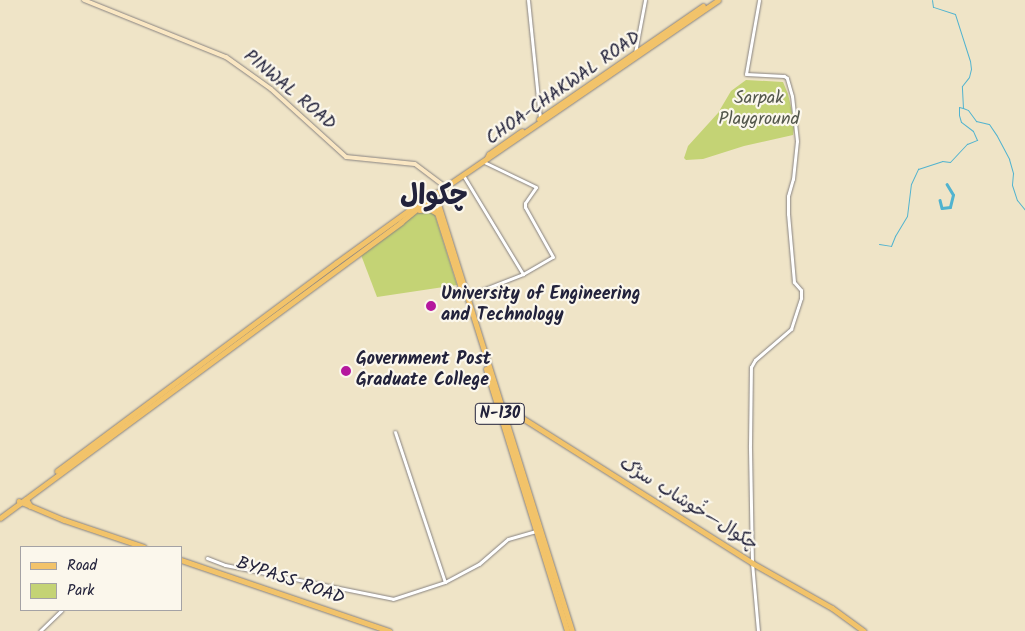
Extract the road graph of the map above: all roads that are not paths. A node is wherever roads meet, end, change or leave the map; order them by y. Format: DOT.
graph roads {
  1 [pos="84,0"];
  2 [pos="528,0"];
  3 [pos="645,0"];
  4 [pos="712,0"];
  5 [pos="718,0"];
  6 [pos="759,0"];
  7 [pos="635,54"];
  8 [pos="540,119"];
  9 [pos="485,160"];
  10 [pos="463,174"];
  11 [pos="444,187"];
  12 [pos="431,197"];
  13 [pos="411,214"];
  14 [pos="437,214"];
  15 [pos="523,274"];
  16 [pos="465,296"];
  17 [pos="499,403"];
  18 [pos="395,432"];
  19 [pos="511,441"];
  20 [pos="22,501"];
  21 [pos="30,506"];
  22 [pos="0,513"];
  23 [pos="0,518"];
  24 [pos="536,531"];
  25 [pos="141,546"];
  26 [pos="207,558"];
  27 [pos="182,560"];
  28 [pos="752,563"];
  29 [pos="445,582"];
  30 [pos="61,611"];
  31 [pos="40,631"];
  32 [pos="389,631"];
  33 [pos="567,631"];
  34 [pos="572,631"];
  35 [pos="758,631"];
  36 [pos="864,631"];
  1 -- 11 [label="main road, PINWAL ROAD"];
  2 -- 8 [label="street"];
  3 -- 7 [label="street"];
  4 -- 7 [label="highway"];
  5 -- 7 [label="highway, CHOA-CHAKWAL ROAD"];
  6 -- 28 [label="street"];
  7 -- 8 [label="highway"];
  7 -- 9 [label="highway, CHOA-CHAKWAL ROAD"];
  8 -- 9 [label="highway"];
  9 -- 10 [label="highway, CHOA-CHAKWAL ROAD"];
  9 -- 15 [label="street"];
  10 -- 11 [label="highway, CHOA-CHAKWAL ROAD"];
  10 -- 15 [label="street"];
  11 -- 12 [label="highway, CHOA-CHAKWAL ROAD"];
  12 -- 13 [label="highway"];
  12 -- 14 [label="highway, N-130"];
  12 -- 16 [label="highway, N-130"];
  12 -- 20 [label="highway"];
  13 -- 14 [label="highway"];
  13 -- 20 [label="highway"];
  14 -- 16 [label="highway, N-130"];
  15 -- 16 [label="street"];
  16 -- 17 [label="highway, N-130"];
  17 -- 19 [label="highway, N-130"];
  17 -- 28 [label="highway, چکوال—خُوشاب سڑک"];
  18 -- 29 [label="street"];
  19 -- 24 [label="highway, N-130"];
  19 -- 34 [label="highway, N-130"];
  20 -- 21 [label="highway"];
  20 -- 22 [label="highway"];
  20 -- 23 [label="highway"];
  21 -- 25 [label="main road"];
  24 -- 29 [label="street"];
  24 -- 33 [label="highway, N-130"];
  26 -- 29 [label="street"];
  27 -- 32 [label="main road, BYPASS ROAD"];
  28 -- 35 [label="street"];
  28 -- 36 [label="highway, چکوال—خُوشاب سڑک"];
  30 -- 31 [label="street"];
}
